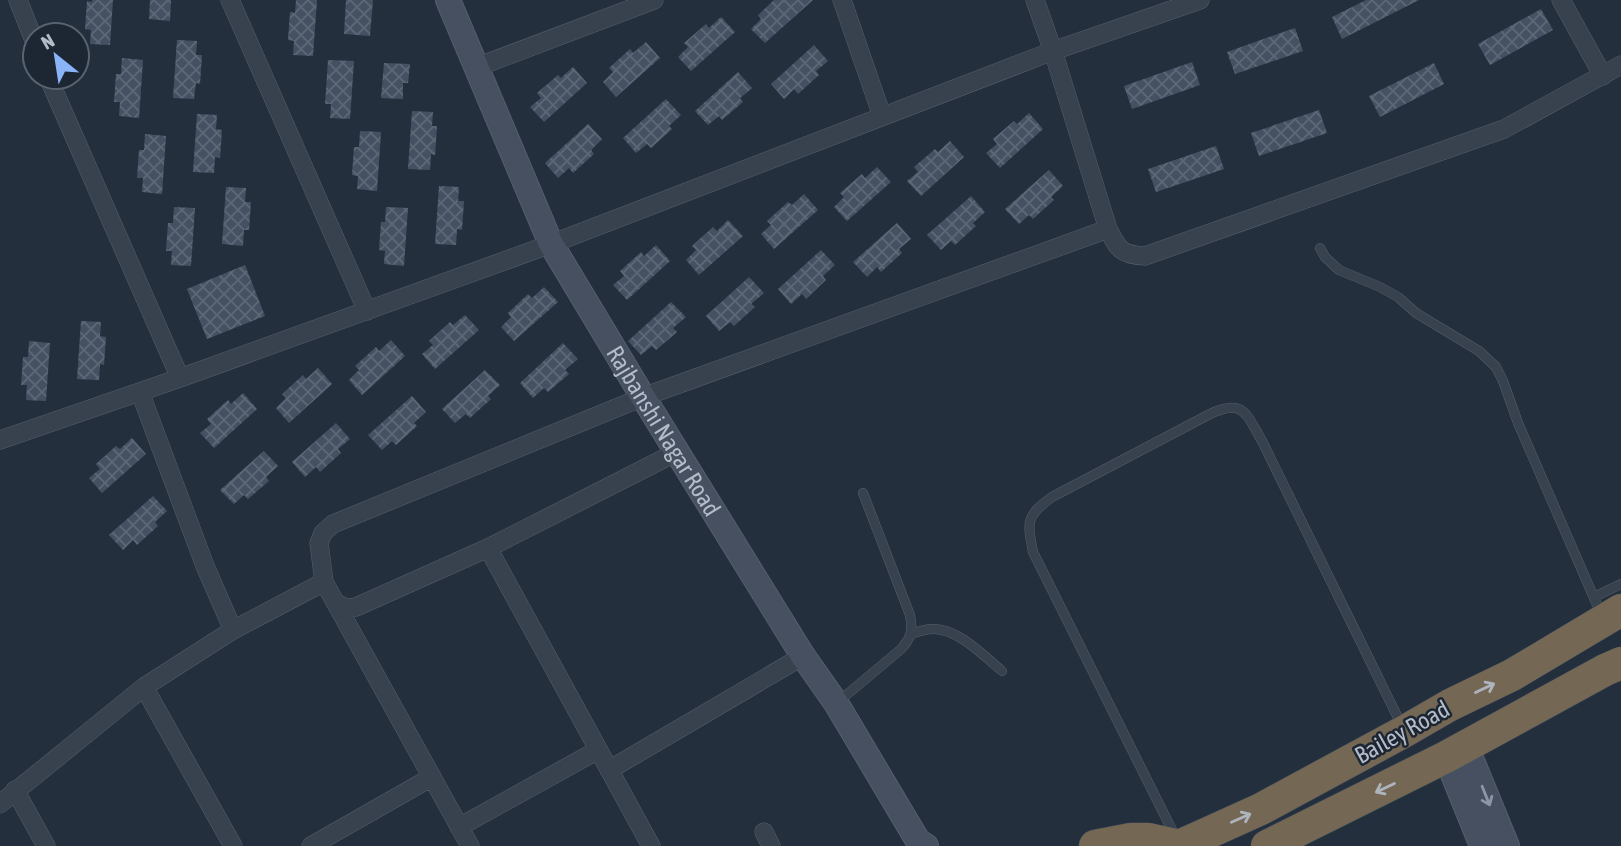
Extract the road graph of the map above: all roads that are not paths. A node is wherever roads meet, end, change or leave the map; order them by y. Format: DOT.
graph roads {
  1 [pos="18,0"];
  2 [pos="230,0"];
  3 [pos="448,0"];
  4 [pos="654,0"];
  5 [pos="842,0"];
  6 [pos="1035,0"];
  7 [pos="1200,0"];
  8 [pos="1561,0"];
  9 [pos="26,21"];
  10 [pos="1053,51"];
  11 [pos="1621,65"];
  12 [pos="477,68"];
  13 [pos="1604,76"];
  14 [pos="54,91"];
  15 [pos="882,116"];
  16 [pos="1108,229"];
  17 [pos="551,244"];
  18 [pos="1320,247"];
  19 [pos="366,311"];
  20 [pos="180,378"];
  21 [pos="140,392"];
  22 [pos="643,397"];
  23 [pos="0,440"];
  24 [pos="677,452"];
  25 [pos="863,493"];
  26 [pos="488,548"];
  27 [pos="324,582"];
  28 [pos="336,603"];
  29 [pos="1613,606"];
  30 [pos="233,630"];
  31 [pos="912,634"];
  32 [pos="803,656"];
  33 [pos="1616,668"];
  34 [pos="1002,671"];
  35 [pos="144,687"];
  36 [pos="836,703"];
  37 [pos="1405,732"];
  38 [pos="598,750"];
  39 [pos="1456,751"];
  40 [pos="609,770"];
  41 [pos="432,777"];
  42 [pos="15,790"];
  43 [pos="0,804"];
  44 [pos="459,827"];
  45 [pos="921,844"];
  46 [pos="46,846"];
  47 [pos="233,846"];
  48 [pos="311,846"];
  49 [pos="470,846"];
  50 [pos="651,846"];
  51 [pos="1096,846"];
  52 [pos="1179,846"];
  53 [pos="1267,846"];
  54 [pos="1482,846"];
  55 [pos="1507,846"];
  1 -- 9 [label="street"];
  2 -- 19 [label="street"];
  3 -- 12 [label="street, Rajbanshi Nagar Road"];
  4 -- 12 [label="street"];
  5 -- 15 [label="street"];
  6 -- 10 [label="street"];
  7 -- 10 [label="street"];
  8 -- 13 [label="street"];
  10 -- 15 [label="street"];
  10 -- 16 [label="street"];
  11 -- 13 [label="street"];
  12 -- 17 [label="street, Rajbanshi Nagar Road"];
  13 -- 16 [label="street"];
  14 -- 20 [label="street"];
  15 -- 17 [label="street"];
  16 -- 22 [label="street"];
  17 -- 19 [label="street"];
  17 -- 22 [label="street, Rajbanshi Nagar Road"];
  18 -- 29 [label="lane"];
  19 -- 20 [label="street"];
  20 -- 21 [label="street"];
  21 -- 23 [label="street"];
  21 -- 30 [label="street"];
  22 -- 24 [label="street, Rajbanshi Nagar Road"];
  22 -- 27 [label="street"];
  24 -- 26 [label="street"];
  24 -- 32 [label="street, Rajbanshi Nagar Road"];
  25 -- 31 [label="lane"];
  26 -- 28 [label="street"];
  26 -- 38 [label="street"];
  27 -- 28 [label="street"];
  27 -- 30 [label="street"];
  28 -- 41 [label="street"];
  37 -- 29 [label="highway, Bailey Road, one-way"];
  30 -- 35 [label="street"];
  31 -- 34 [label="lane"];
  31 -- 36 [label="lane"];
  32 -- 36 [label="street, Rajbanshi Nagar Road"];
  32 -- 40 [label="street"];
  33 -- 39 [label="highway, Bailey Road"];
  35 -- 42 [label="street"];
  35 -- 47 [label="street"];
  36 -- 45 [label="street, Rajbanshi Nagar Road"];
  52 -- 37 [label="highway, Bailey Road, one-way"];
  37 -- 52 [label="lane"];
  38 -- 40 [label="street"];
  38 -- 44 [label="street"];
  39 -- 53 [label="highway, Bailey Road, one-way"];
  39 -- 54 [label="street"];
  39 -- 55 [label="street, one-way"];
  40 -- 50 [label="street"];
  41 -- 44 [label="street"];
  41 -- 48 [label="street"];
  42 -- 43 [label="street"];
  42 -- 46 [label="street"];
  44 -- 49 [label="street"];
  51 -- 52 [label="highway"];
}
